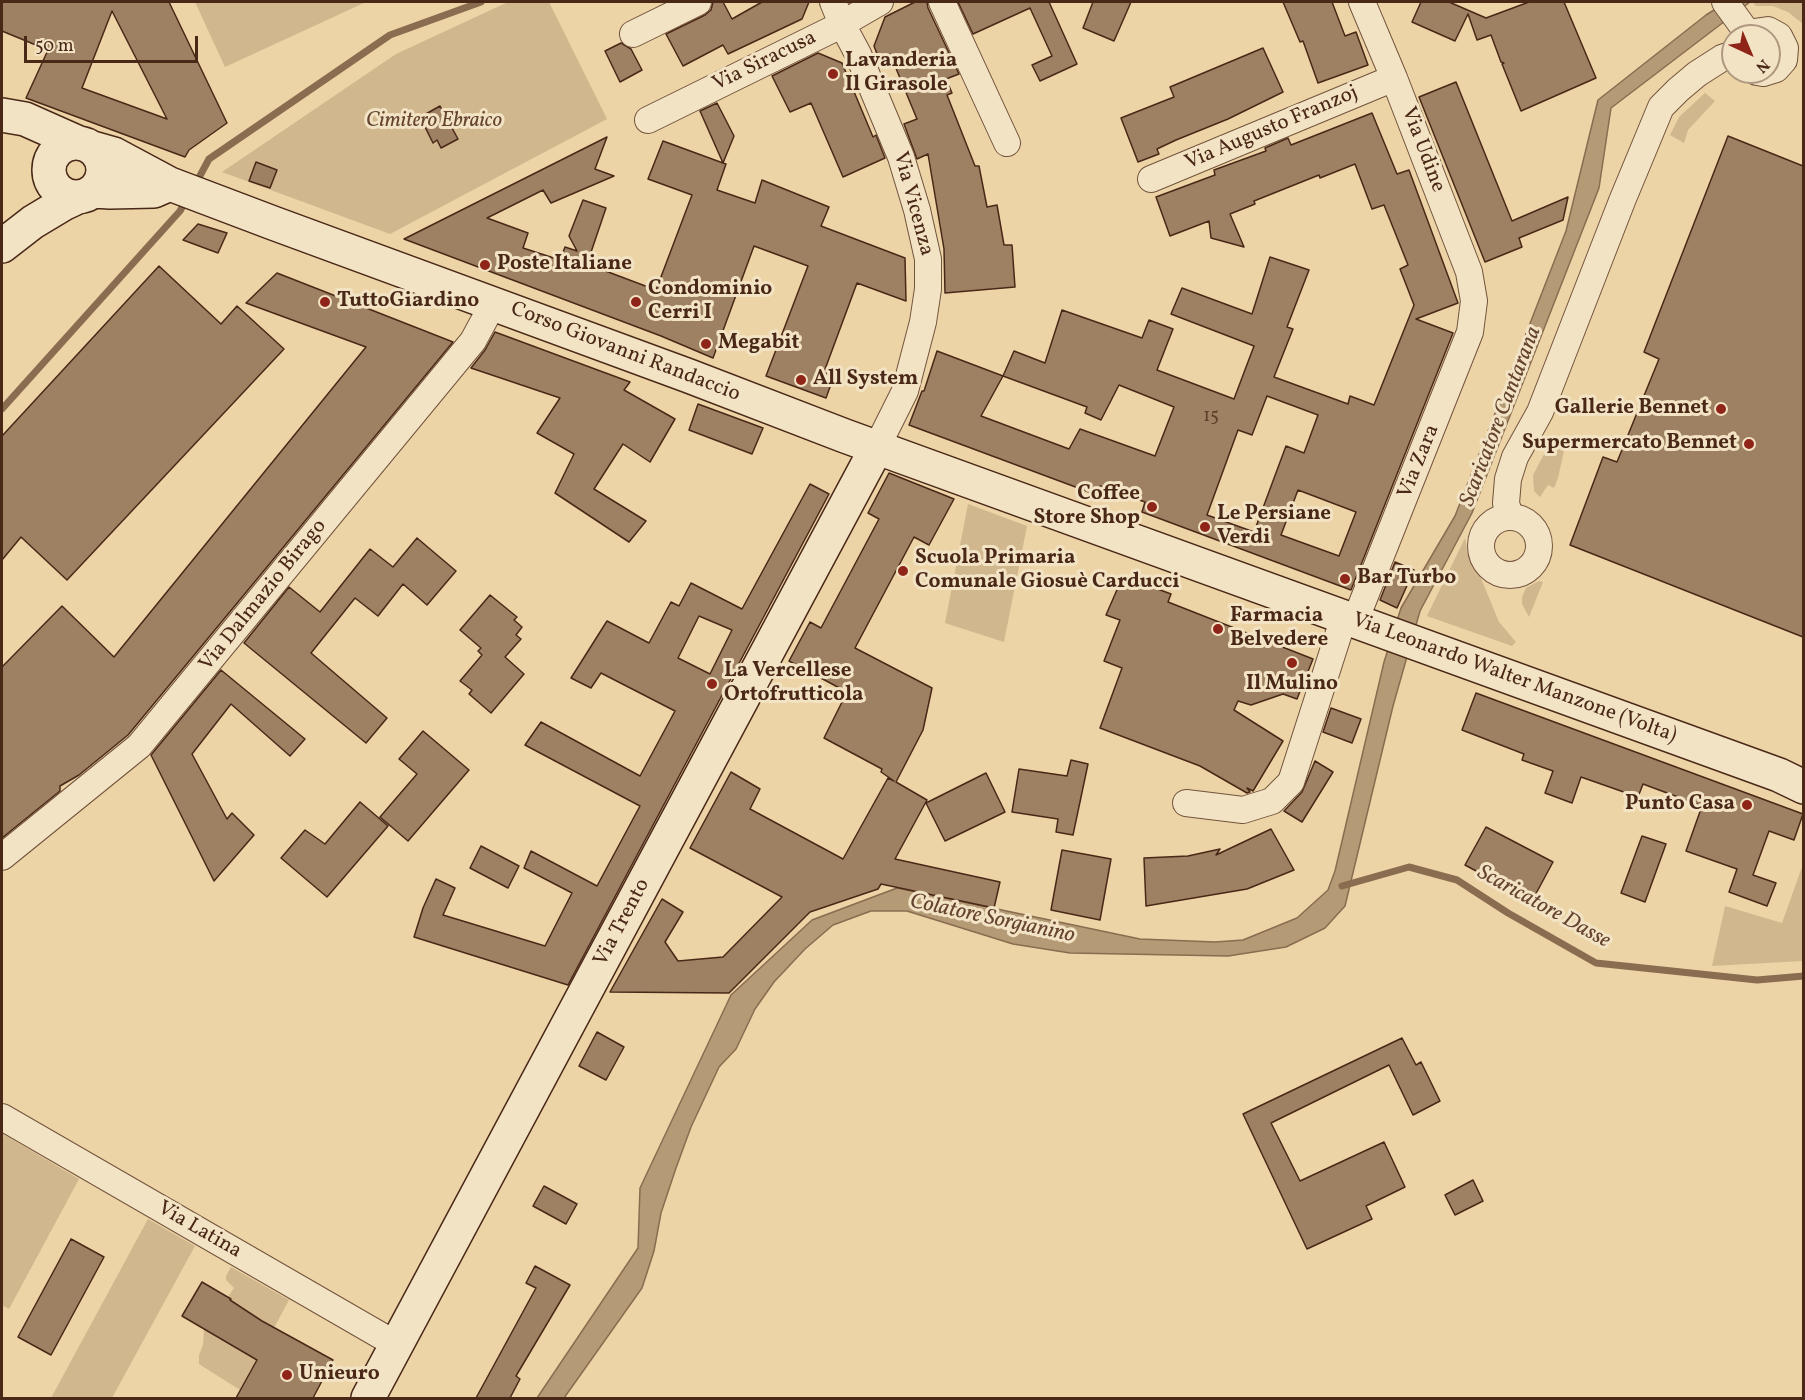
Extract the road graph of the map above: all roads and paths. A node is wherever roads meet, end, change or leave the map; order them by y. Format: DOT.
graph roads {
  1 [pos="698,2"];
  2 [pos="880,2"];
  3 [pos="942,2"];
  4 [pos="1362,2"];
  5 [pos="1730,8"];
  6 [pos="837,13"];
  7 [pos="1740,24"];
  8 [pos="633,34"];
  9 [pos="1781,37"];
  10 [pos="1794,46"];
  11 [pos="1721,59"];
  12 [pos="1781,63"];
  13 [pos="1394,78"];
  14 [pos="3,116"];
  15 [pos="648,120"];
  16 [pos="1007,143"];
  17 [pos="86,145"];
  18 [pos="49,169"];
  19 [pos="1151,179"];
  20 [pos="188,191"];
  21 [pos="86,194"];
  22 [pos="2,235"];
  23 [pos="2,246"];
  24 [pos="1474,301"];
  25 [pos="493,304"];
  26 [pos="877,447"];
  27 [pos="1510,517"];
  28 [pos="1350,619"];
  29 [pos="1795,780"];
  30 [pos="1186,803"];
  31 [pos="2,857"];
  32 [pos="2,1117"];
  33 [pos="397,1345"];
  34 [pos="368,1398"];
  1 -- 8 [label="street"];
  2 -- 6 [label="street, Via Siracusa"];
  3 -- 16 [label="street"];
  4 -- 13 [label="street, Via Udine"];
  5 -- 7 [label="street"];
  6 -- 15 [label="street, Via Siracusa"];
  6 -- 26 [label="street, Via Vicenza"];
  9 -- 10 [label="street"];
  10 -- 12 [label="street"];
  11 -- 27 [label="street"];
  13 -- 19 [label="street, Via Augusto Franzoj"];
  13 -- 24 [label="street, Via Udine"];
  14 -- 17 [label="main road, Corso Giovanni Randaccio"];
  14 -- 18 [label="main road, Corso Giovanni Randaccio"];
  17 -- 18 [label="main road"];
  17 -- 20 [label="main road, Corso Giovanni Randaccio"];
  17 -- 21 [label="main road"];
  18 -- 21 [label="main road"];
  18 -- 22 [label="main road"];
  20 -- 21 [label="main road"];
  20 -- 25 [label="main road, Corso Giovanni Randaccio"];
  21 -- 23 [label="main road"];
  24 -- 28 [label="street, Via Zara"];
  25 -- 26 [label="main road, Corso Giovanni Randaccio"];
  25 -- 31 [label="street, Via Dalmazio Birago"];
  26 -- 28 [label="main road, Via Leonardo Walter Manzone (Volta)"];
  26 -- 33 [label="main road, Via Trento"];
  28 -- 29 [label="main road, Via Leonardo Walter Manzone (Volta)"];
  28 -- 30 [label="street, Via Zara"];
  32 -- 33 [label="street, Via Latina"];
  33 -- 34 [label="main road, Via Trento"];
}
